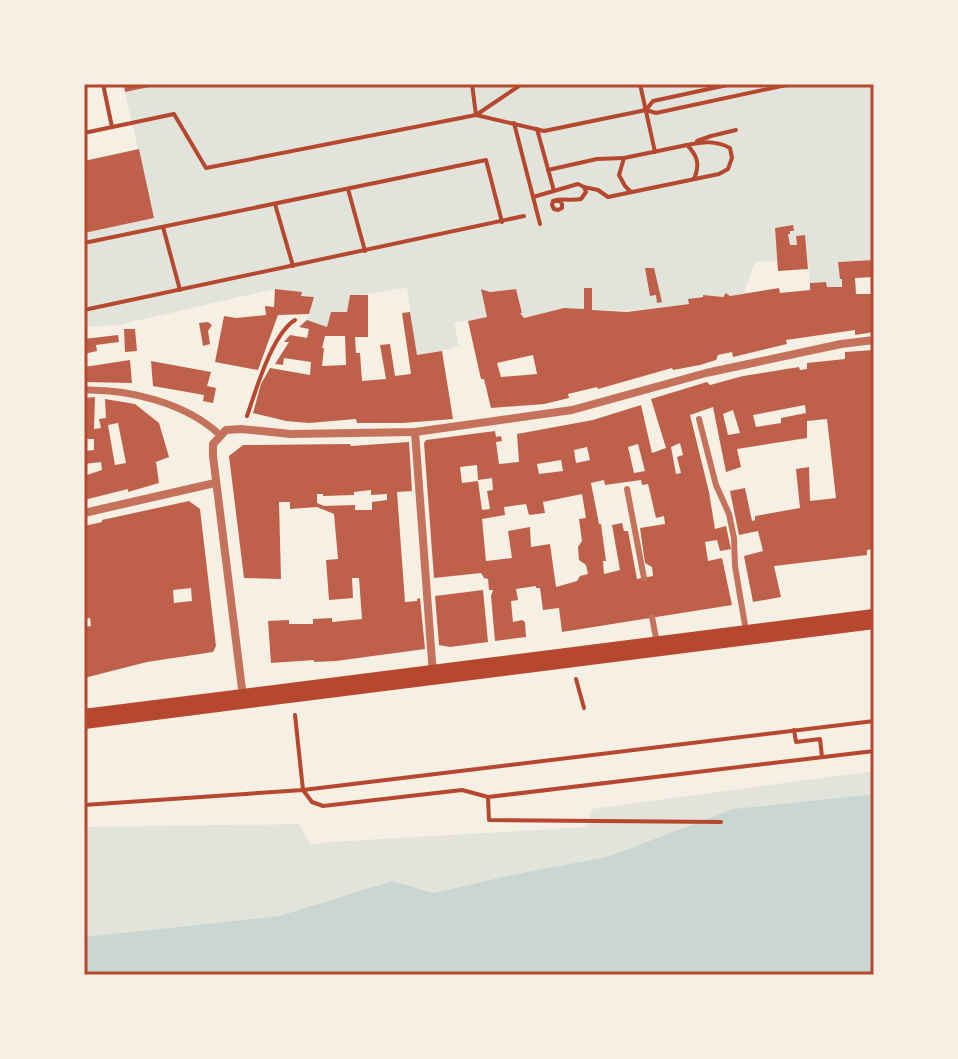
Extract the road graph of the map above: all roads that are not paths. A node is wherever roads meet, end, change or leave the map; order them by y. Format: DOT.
graph roads {
  1 [pos="874,340"];
  2 [pos="84,390"];
  3 [pos="699,419"];
  4 [pos="415,432"];
  5 [pos="220,435"];
  6 [pos="215,483"];
  7 [pos="627,489"];
  8 [pos="84,513"];
  9 [pos="644,578"];
  10 [pos="652,617"];
  11 [pos="874,619"];
  12 [pos="747,635"];
  13 [pos="657,646"];
  14 [pos="433,675"];
  15 [pos="243,698"];
  16 [pos="84,719"];
  1 -- 4 [label="street"];
  2 -- 5 [label="street"];
  3 -- 12 [label="lane"];
  4 -- 5 [label="street"];
  4 -- 14 [label="street"];
  5 -- 6 [label="street"];
  6 -- 8 [label="street"];
  6 -- 15 [label="street"];
  7 -- 9 [label="lane"];
  10 -- 13 [label="lane"];
  11 -- 12 [label="main road"];
  12 -- 13 [label="main road"];
  13 -- 14 [label="main road"];
  14 -- 15 [label="main road"];
  15 -- 16 [label="main road"];
}
